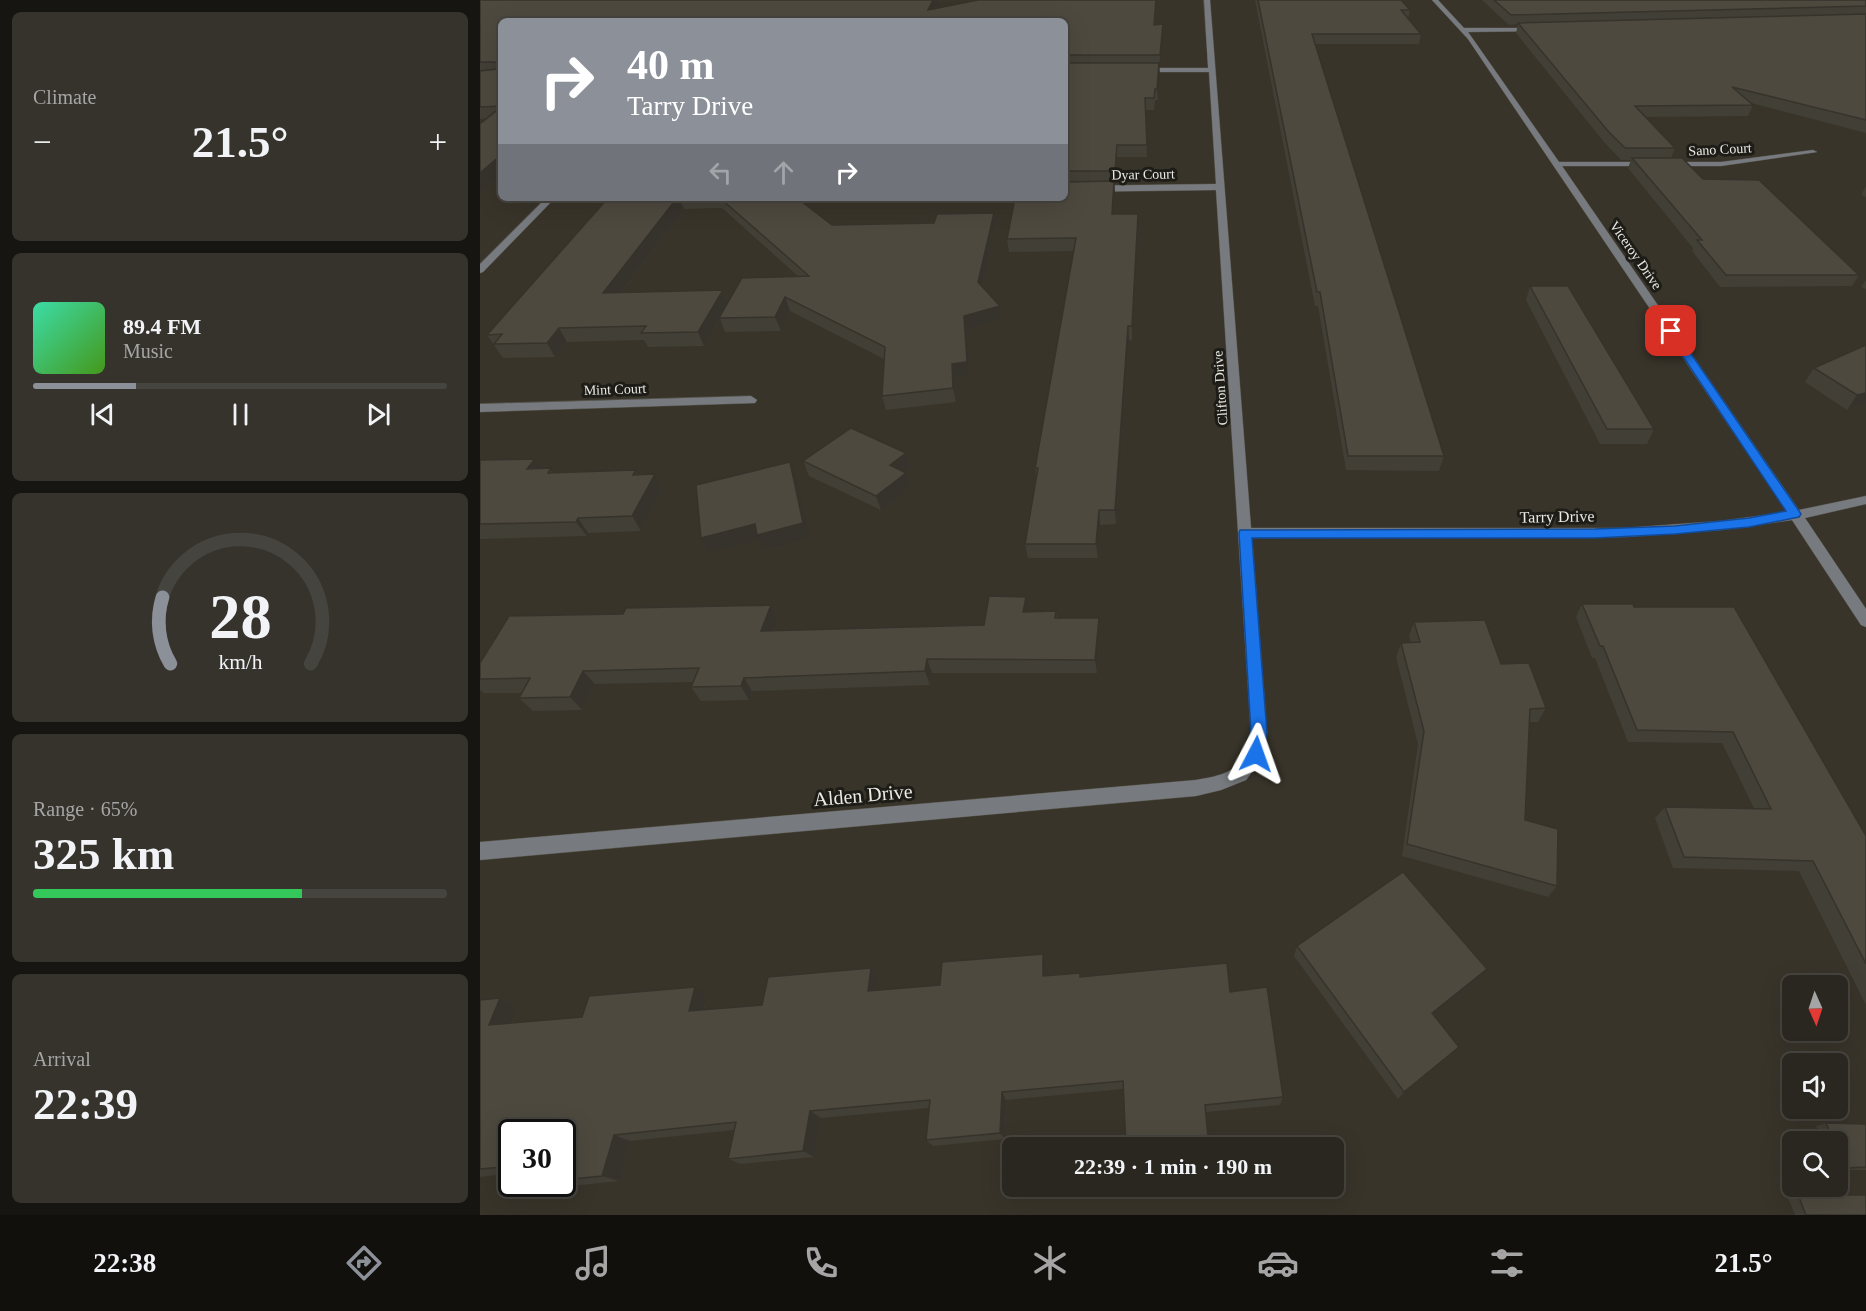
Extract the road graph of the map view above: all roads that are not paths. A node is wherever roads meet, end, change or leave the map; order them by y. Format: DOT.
graph roads {
  1 [pos="1207,0"];
  2 [pos="1435,0"];
  3 [pos="1551,28"];
  4 [pos="1465,30"];
  5 [pos="1132,70"];
  6 [pos="1212,70"];
  7 [pos="1813,152"];
  8 [pos="1555,164"];
  9 [pos="1220,187"];
  10 [pos="1068,189"];
  11 [pos="548,201"];
  12 [pos="480,270"];
  13 [pos="751,400"];
  14 [pos="480,408"];
  15 [pos="1866,500"];
  16 [pos="1794,514"];
  17 [pos="1245,533"];
  18 [pos="1866,621"];
  19 [pos="1246,771"];
  20 [pos="480,851"];
  1 -- 6 [label="street, Clifton Drive"];
  2 -- 4 [label="street, Viceroy Drive"];
  3 -- 4 [label="street"];
  4 -- 8 [label="street, Viceroy Drive"];
  5 -- 6 [label="street"];
  6 -- 9 [label="street, Clifton Drive"];
  7 -- 8 [label="street, Sano Court"];
  8 -- 16 [label="street, Viceroy Drive"];
  9 -- 10 [label="street, Dyar Court"];
  9 -- 17 [label="street, Clifton Drive"];
  11 -- 12 [label="street"];
  13 -- 14 [label="street, Mint Court"];
  15 -- 16 [label="street, Tarry Drive"];
  16 -- 17 [label="street, Tarry Drive"];
  16 -- 18 [label="street, Viceroy Drive"];
  17 -- 19 [label="street, Clifton Drive"];
  19 -- 20 [label="street, Alden Drive"];
}
